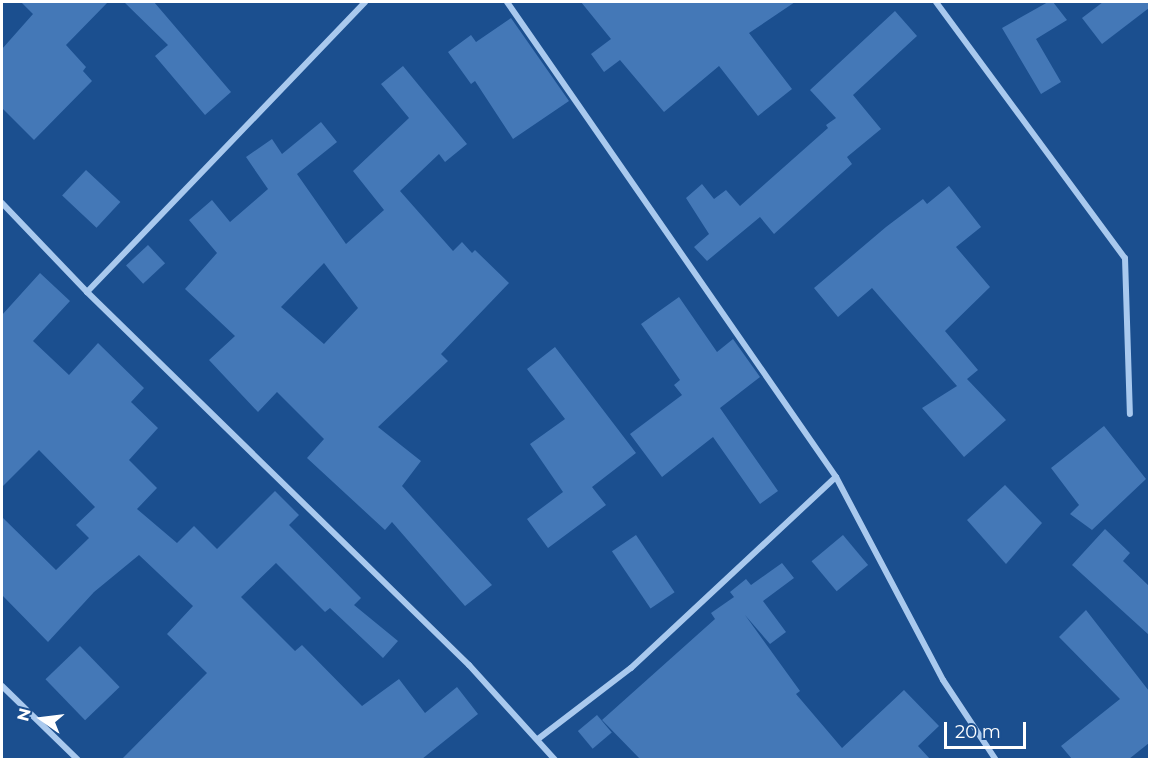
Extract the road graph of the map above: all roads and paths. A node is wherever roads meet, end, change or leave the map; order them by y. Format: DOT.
graph roads {
  1 [pos="365,2"];
  2 [pos="507,2"];
  3 [pos="936,2"];
  4 [pos="2,203"];
  5 [pos="87,292"];
  6 [pos="1130,414"];
  7 [pos="836,477"];
  8 [pos="2,686"];
  9 [pos="538,739"];
  10 [pos="78,759"];
  11 [pos="555,759"];
  12 [pos="996,759"];
  1 -- 5 [label="street"];
  2 -- 7 [label="street"];
  3 -- 6 [label="street"];
  4 -- 5 [label="street"];
  5 -- 9 [label="street"];
  7 -- 9 [label="street"];
  7 -- 12 [label="street"];
  8 -- 10 [label="street"];
  9 -- 11 [label="street"];
}
